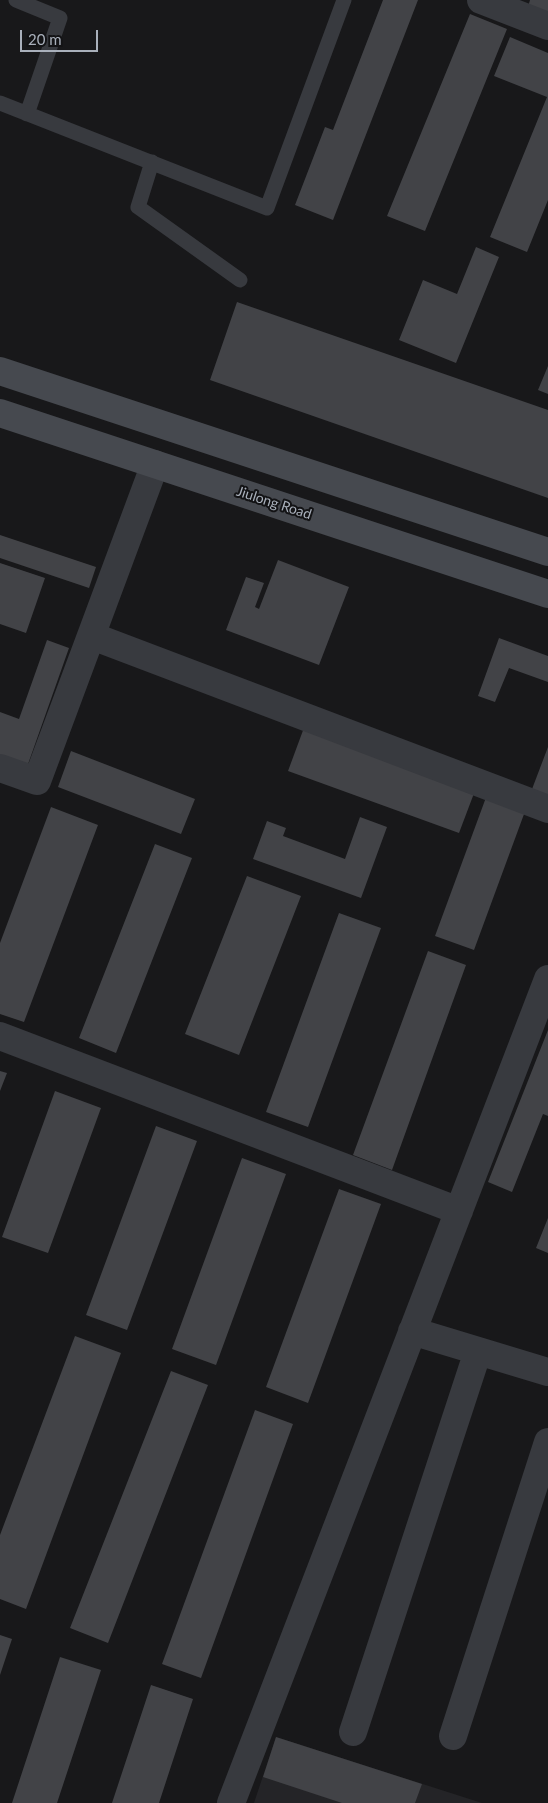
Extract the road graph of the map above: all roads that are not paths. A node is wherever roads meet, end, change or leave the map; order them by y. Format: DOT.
graph roads {
  1 [pos="16,0"];
  2 [pos="344,0"];
  3 [pos="481,0"];
  4 [pos="548,26"];
  5 [pos="0,103"];
  6 [pos="27,114"];
  7 [pos="152,162"];
  8 [pos="240,280"];
  9 [pos="0,371"];
  10 [pos="0,413"];
  11 [pos="155,464"];
  12 [pos="548,552"];
  13 [pos="548,594"];
  14 [pos="92,636"];
  15 [pos="0,768"];
  16 [pos="548,809"];
  17 [pos="548,979"];
  18 [pos="0,1036"];
  19 [pos="459,1211"];
  20 [pos="412,1331"];
  21 [pos="478,1351"];
  22 [pos="548,1372"];
  23 [pos="548,1442"];
  24 [pos="353,1732"];
  25 [pos="453,1736"];
  26 [pos="231,1803"];
  1 -- 6 [label="lane"];
  2 -- 7 [label="lane"];
  3 -- 4 [label="street"];
  5 -- 6 [label="lane"];
  6 -- 7 [label="lane"];
  7 -- 8 [label="lane"];
  9 -- 12 [label="main road"];
  10 -- 11 [label="main road, Jiulong Road"];
  11 -- 13 [label="main road, Jiulong Road"];
  11 -- 14 [label="street"];
  14 -- 15 [label="street"];
  14 -- 16 [label="street"];
  17 -- 19 [label="street"];
  18 -- 19 [label="street"];
  19 -- 20 [label="street"];
  20 -- 21 [label="street"];
  20 -- 26 [label="street"];
  21 -- 22 [label="street"];
  21 -- 24 [label="street"];
  23 -- 25 [label="street"];
}
